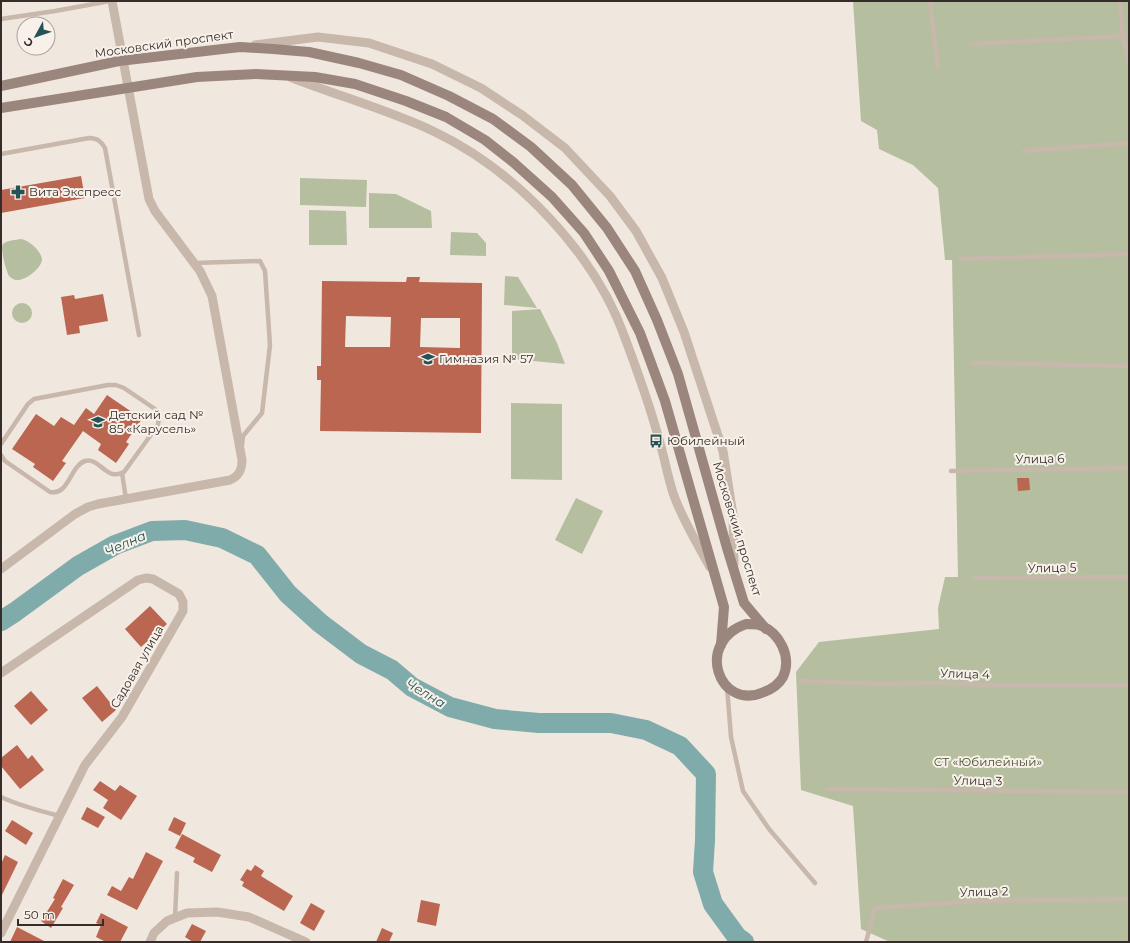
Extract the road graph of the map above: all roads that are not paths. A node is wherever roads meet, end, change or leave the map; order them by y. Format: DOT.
graph roads {
  1 [pos="111,1"];
  2 [pos="930,1"];
  3 [pos="1120,1"];
  4 [pos="1,19"];
  5 [pos="1123,36"];
  6 [pos="1126,41"];
  7 [pos="972,44"];
  8 [pos="240,47"];
  9 [pos="124,61"];
  10 [pos="1129,64"];
  11 [pos="938,68"];
  12 [pos="287,76"];
  13 [pos="4,85"];
  14 [pos="128,88"];
  15 [pos="86,96"];
  16 [pos="1,108"];
  17 [pos="1,114"];
  18 [pos="1129,143"];
  19 [pos="1024,151"];
  20 [pos="1,154"];
  21 [pos="1129,254"];
  22 [pos="960,259"];
  23 [pos="194,263"];
  24 [pos="139,334"];
  25 [pos="973,363"];
  26 [pos="1129,366"];
  27 [pos="1,444"];
  28 [pos="241,452"];
  29 [pos="1,455"];
  30 [pos="1129,468"];
  31 [pos="950,471"];
  32 [pos="122,474"];
  33 [pos="126,499"];
  34 [pos="1,569"];
  35 [pos="734,571"];
  36 [pos="715,575"];
  37 [pos="1129,577"];
  38 [pos="975,578"];
  39 [pos="766,629"];
  40 [pos="721,645"];
  41 [pos="1,673"];
  42 [pos="801,681"];
  43 [pos="1129,685"];
  44 [pos="727,687"];
  45 [pos="828,789"];
  46 [pos="1129,792"];
  47 [pos="1,797"];
  48 [pos="60,816"];
  49 [pos="177,873"];
  50 [pos="815,883"];
  51 [pos="1129,899"];
  52 [pos="175,918"];
  53 [pos="1,933"];
  54 [pos="150,942"];
  55 [pos="306,942"];
  56 [pos="866,942"];
  1 -- 4 [label="lane"];
  1 -- 9 [label="street"];
  2 -- 11 [label="lane"];
  3 -- 5 [label="lane"];
  5 -- 6 [label="lane"];
  5 -- 7 [label="lane"];
  6 -- 10 [label="lane"];
  8 -- 9 [label="main road, Московский проспект"];
  8 -- 35 [label="main road, Московский проспект"];
  8 -- 35 [label="street"];
  9 -- 13 [label="main road, Московский проспект"];
  9 -- 14 [label="street"];
  12 -- 14 [label="main road"];
  12 -- 36 [label="street"];
  12 -- 36 [label="main road"];
  14 -- 15 [label="main road"];
  14 -- 23 [label="street"];
  15 -- 16 [label="main road"];
  15 -- 17 [label="street"];
  18 -- 19 [label="lane"];
  20 -- 24 [label="lane"];
  21 -- 22 [label="lane"];
  23 -- 28 [label="street"];
  23 -- 28 [label="lane"];
  25 -- 26 [label="lane"];
  27 -- 32 [label="lane"];
  28 -- 33 [label="street"];
  29 -- 32 [label="lane"];
  30 -- 31 [label="lane, Улица 6"];
  32 -- 33 [label="lane"];
  33 -- 34 [label="street"];
  35 -- 39 [label="main road, Московский проспект"];
  36 -- 40 [label="main road"];
  37 -- 38 [label="lane, Улица 5"];
  39 -- 40 [label="main road"];
  39 -- 44 [label="main road, Московский проспект"];
  40 -- 44 [label="main road"];
  41 -- 48 [label="street, Садовая улица"];
  42 -- 43 [label="lane, Улица 4"];
  44 -- 50 [label="lane"];
  45 -- 46 [label="lane, Улица 3"];
  47 -- 48 [label="lane"];
  48 -- 53 [label="street, Садовая улица"];
  49 -- 52 [label="lane"];
  51 -- 56 [label="lane, Улица 2"];
  52 -- 54 [label="street"];
  52 -- 55 [label="street"];
}
